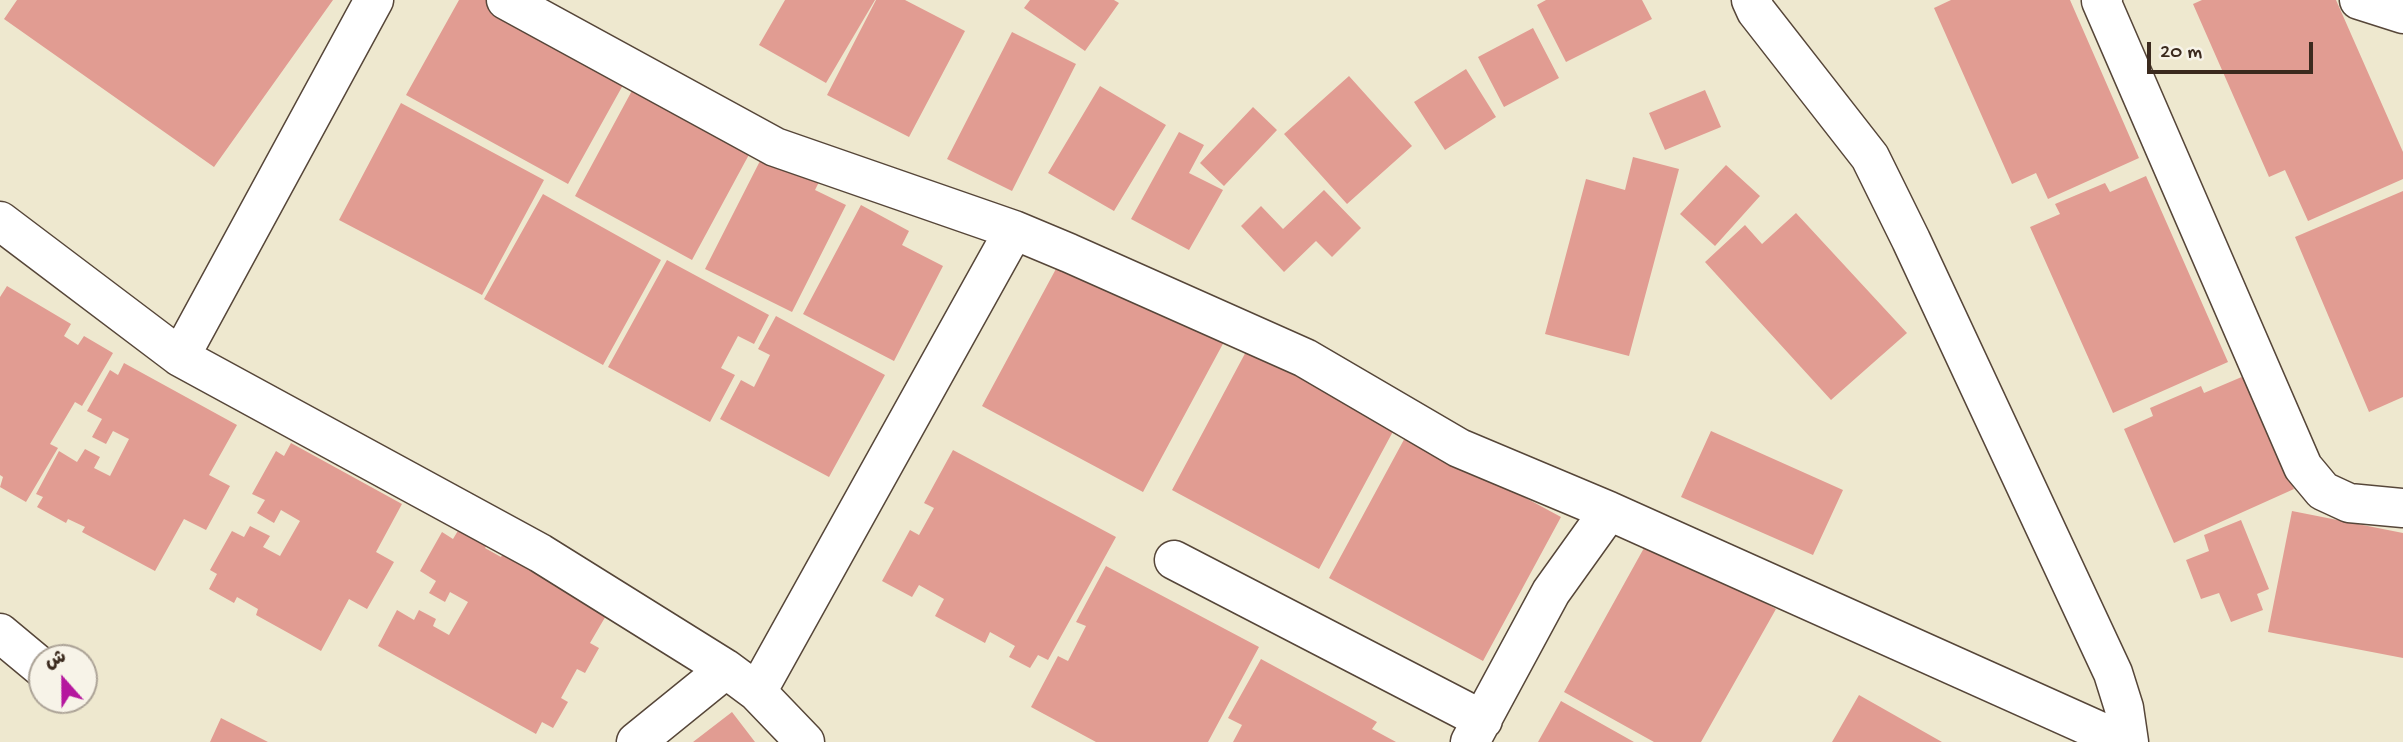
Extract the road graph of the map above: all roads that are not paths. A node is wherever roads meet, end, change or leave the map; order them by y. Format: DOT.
graph roads {
  1 [pos="374,0"];
  2 [pos="506,0"];
  3 [pos="1751,0"];
  4 [pos="2103,0"];
  5 [pos="2359,0"];
  6 [pos="2403,14"];
  7 [pos="0,221"];
  8 [pos="1014,230"];
  9 [pos="180,357"];
  10 [pos="2403,508"];
  11 [pos="1609,511"];
  12 [pos="1174,560"];
  13 [pos="0,633"];
  14 [pos="28,656"];
  15 [pos="726,669"];
  16 [pos="757,691"];
  17 [pos="1476,731"];
  18 [pos="636,742"];
  19 [pos="805,742"];
  20 [pos="2127,742"];
  1 -- 9 [label="street"];
  2 -- 8 [label="street"];
  3 -- 20 [label="street"];
  4 -- 10 [label="street"];
  5 -- 6 [label="street"];
  7 -- 9 [label="street"];
  8 -- 11 [label="street"];
  8 -- 16 [label="street"];
  9 -- 15 [label="street"];
  11 -- 17 [label="street"];
  11 -- 20 [label="street"];
  12 -- 17 [label="street"];
  13 -- 14 [label="street"];
  15 -- 16 [label="street"];
  15 -- 18 [label="street"];
  16 -- 19 [label="street"];
}
